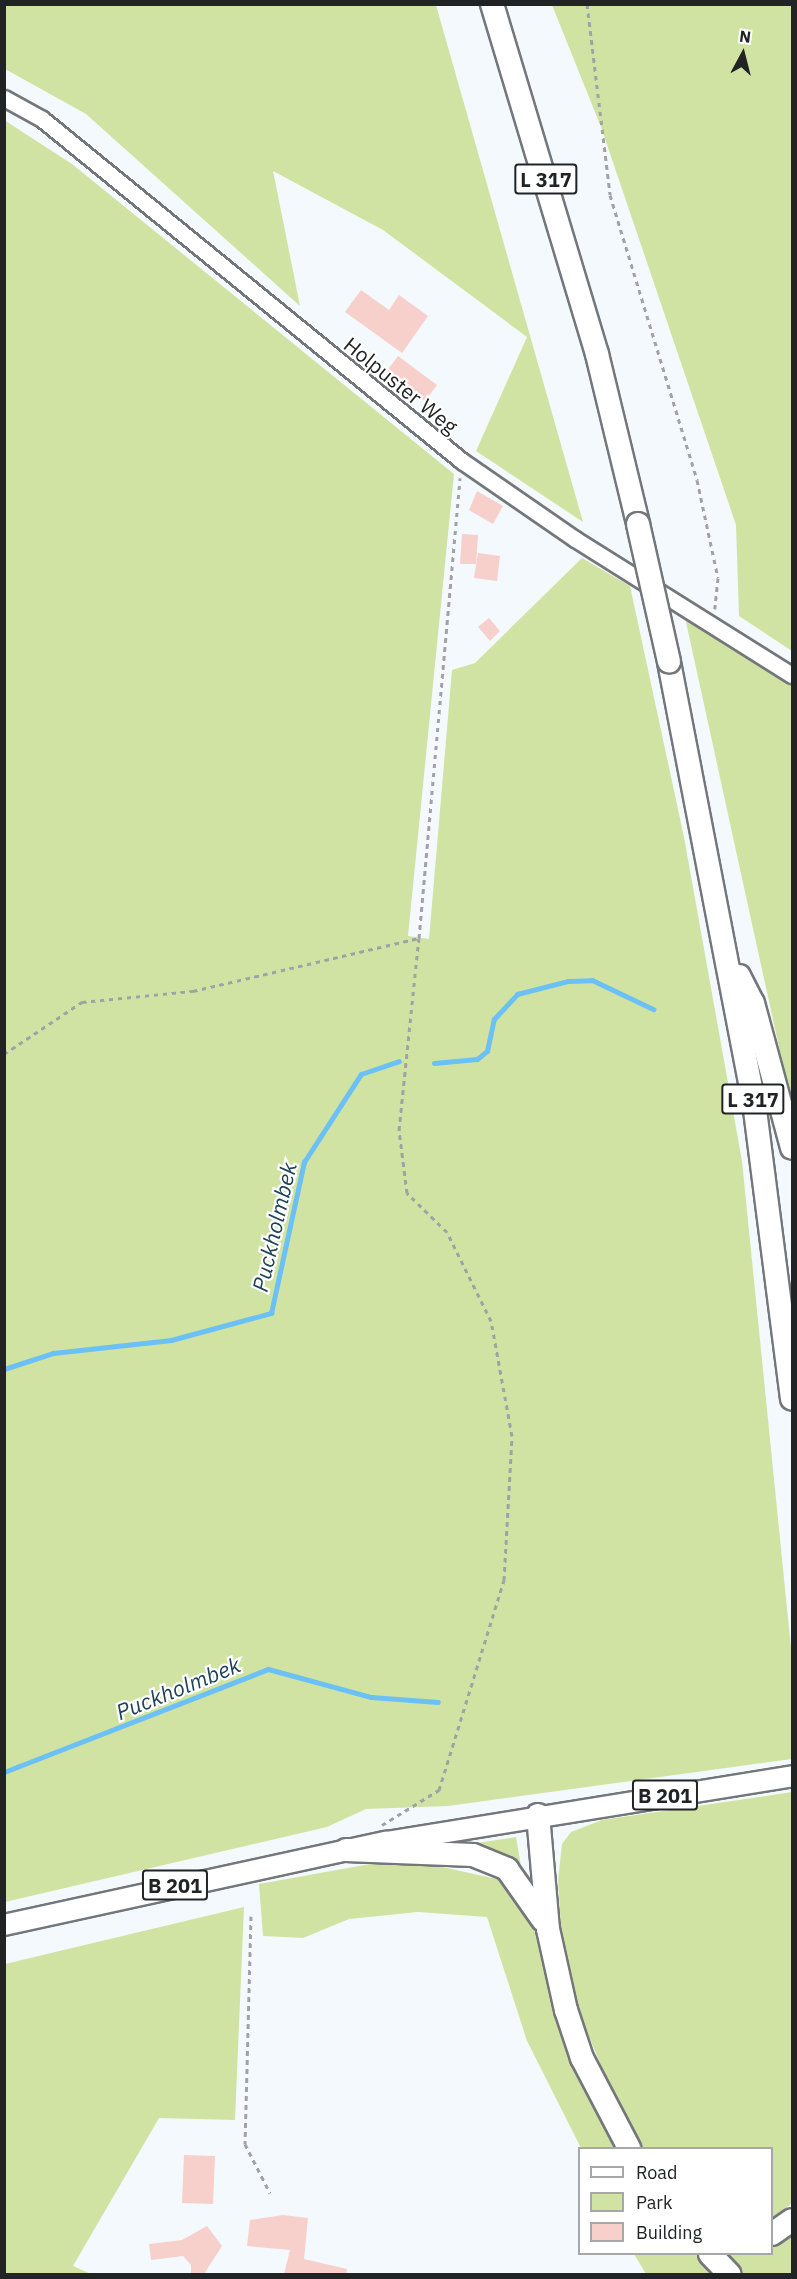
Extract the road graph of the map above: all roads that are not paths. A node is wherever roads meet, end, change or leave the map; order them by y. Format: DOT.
graph roads {
  1 [pos="492,4"];
  2 [pos="4,98"];
  3 [pos="792,675"];
  4 [pos="729,959"];
  5 [pos="792,1148"];
  6 [pos="792,1399"];
  7 [pos="792,1776"];
  8 [pos="538,1815"];
  9 [pos="346,1850"];
  10 [pos="4,1925"];
  11 [pos="548,1929"];
  12 [pos="628,2147"];
  13 [pos="792,2220"];
  14 [pos="773,2233"];
  15 [pos="712,2255"];
  16 [pos="729,2274"];
  1 -- 4 [label="highway, L 317, bridge"];
  2 -- 3 [label="street, Holpuster Weg"];
  4 -- 5 [label="highway"];
  4 -- 6 [label="highway, L 317"];
  7 -- 8 [label="main road, B 201"];
  8 -- 9 [label="main road, B 201"];
  8 -- 11 [label="highway"];
  9 -- 10 [label="main road, B 201"];
  9 -- 11 [label="highway"];
  11 -- 12 [label="highway"];
  13 -- 14 [label="highway"];
  15 -- 16 [label="highway"];
}
